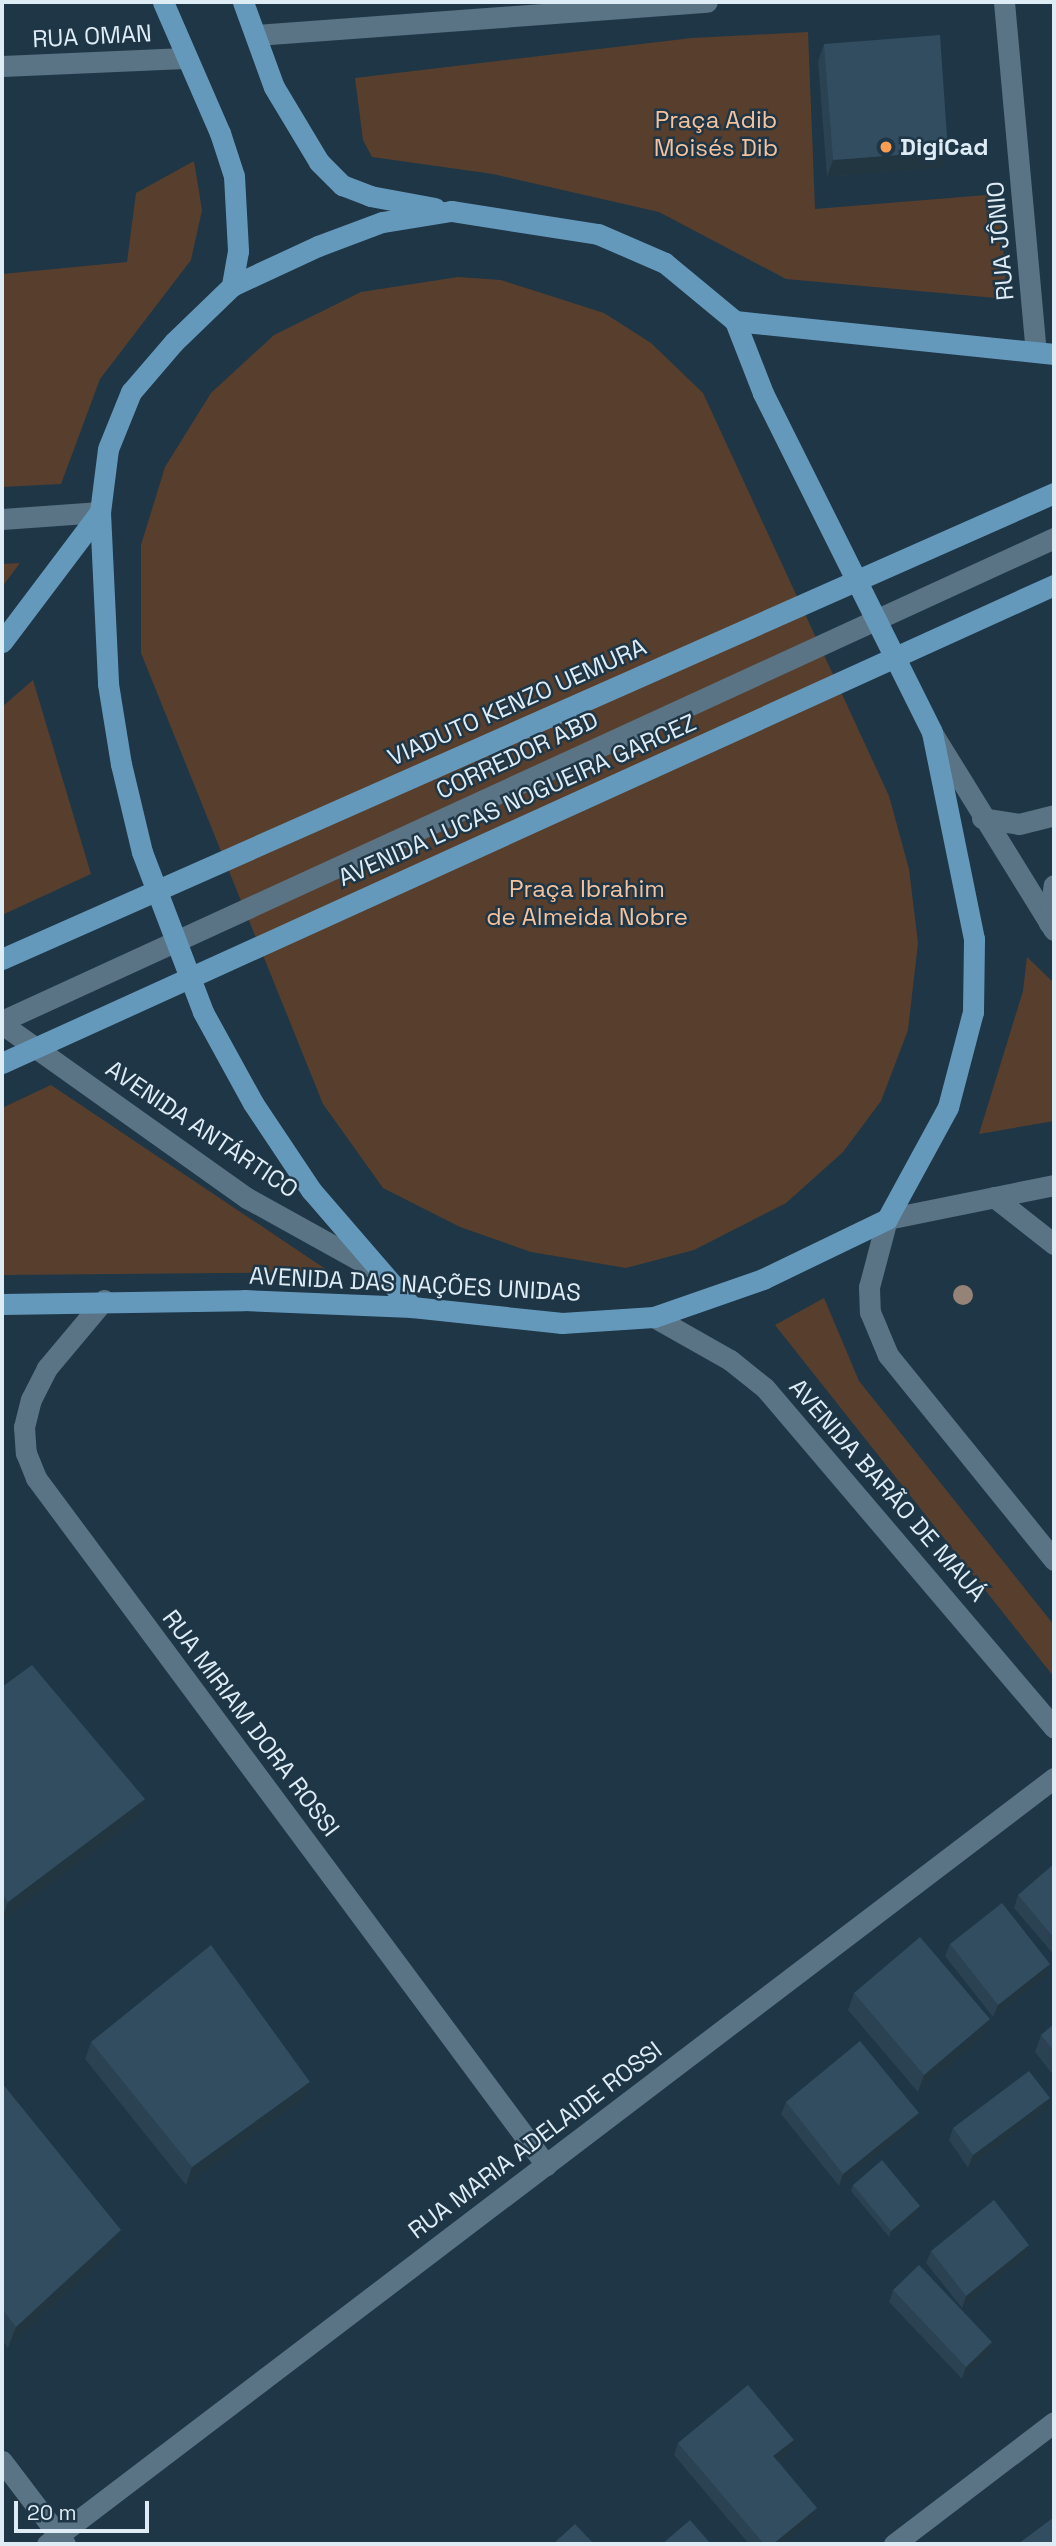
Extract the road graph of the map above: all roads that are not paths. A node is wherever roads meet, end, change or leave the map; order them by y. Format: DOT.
graph roads {
  1 [pos="163,2"];
  2 [pos="243,2"];
  3 [pos="707,2"];
  4 [pos="1004,2"];
  5 [pos="542,6"];
  6 [pos="256,35"];
  7 [pos="185,58"];
  8 [pos="2,66"];
  9 [pos="451,211"];
  10 [pos="232,286"];
  11 [pos="735,321"];
  12 [pos="1045,352"];
  13 [pos="1054,493"];
  14 [pos="100,512"];
  15 [pos="2,519"];
  16 [pos="1054,538"];
  17 [pos="1054,585"];
  18 [pos="2,642"];
  19 [pos="932,732"];
  20 [pos="1054,815"];
  21 [pos="982,818"];
  22 [pos="1054,885"];
  23 [pos="1052,927"];
  24 [pos="2,959"];
  25 [pos="2,1023"];
  26 [pos="2,1063"];
  27 [pos="1054,1185"];
  28 [pos="994,1197"];
  29 [pos="887,1219"];
  30 [pos="1054,1244"];
  31 [pos="377,1270"];
  32 [pos="104,1300"];
  33 [pos="2,1304"];
  34 [pos="412,1307"];
  35 [pos="654,1317"];
  36 [pos="1054,1560"];
  37 [pos="1054,1728"];
  38 [pos="1054,1778"];
  39 [pos="546,2165"];
  40 [pos="1054,2422"];
  41 [pos="2,2461"];
  42 [pos="57,2541"];
  43 [pos="894,2544"];
  1 -- 7 [label="main road"];
  2 -- 6 [label="main road"];
  3 -- 5 [label="street"];
  4 -- 12 [label="street, RUA JÔNIO"];
  5 -- 6 [label="street"];
  6 -- 9 [label="main road"];
  7 -- 8 [label="street, RUA OMAN"];
  7 -- 10 [label="main road"];
  9 -- 10 [label="main road"];
  9 -- 11 [label="main road"];
  10 -- 14 [label="main road"];
  11 -- 12 [label="main road"];
  11 -- 19 [label="main road"];
  13 -- 24 [label="main road, VIADUTO KENZO UEMURA"];
  14 -- 15 [label="street"];
  14 -- 18 [label="main road"];
  14 -- 31 [label="main road"];
  16 -- 25 [label="street, CORREDOR ABD"];
  17 -- 26 [label="main road, AVENIDA LUCAS NOGUEIRA GARCEZ"];
  19 -- 21 [label="street"];
  19 -- 29 [label="main road"];
  20 -- 21 [label="street"];
  21 -- 23 [label="street"];
  22 -- 23 [label="street"];
  25 -- 31 [label="street, AVENIDA ANTÁRTICO"];
  27 -- 28 [label="street, AVENIDA DAS NAÇÕES UNIDAS"];
  28 -- 29 [label="street, AVENIDA DAS NAÇÕES UNIDAS"];
  28 -- 30 [label="street"];
  29 -- 35 [label="main road, AVENIDA DAS NAÇÕES UNIDAS"];
  29 -- 36 [label="street"];
  31 -- 34 [label="main road"];
  32 -- 33 [label="main road, AVENIDA DAS NAÇÕES UNIDAS"];
  32 -- 34 [label="main road, AVENIDA DAS NAÇÕES UNIDAS"];
  32 -- 39 [label="street, RUA MIRIAM DORA ROSSI"];
  34 -- 35 [label="main road, AVENIDA DAS NAÇÕES UNIDAS"];
  35 -- 37 [label="street, AVENIDA BARÃO DE MAUÁ"];
  38 -- 39 [label="street, RUA MARIA ADELAIDE ROSSI"];
  39 -- 42 [label="street, RUA MARIA ADELAIDE ROSSI"];
  40 -- 43 [label="street"];
  41 -- 42 [label="street"];
}
